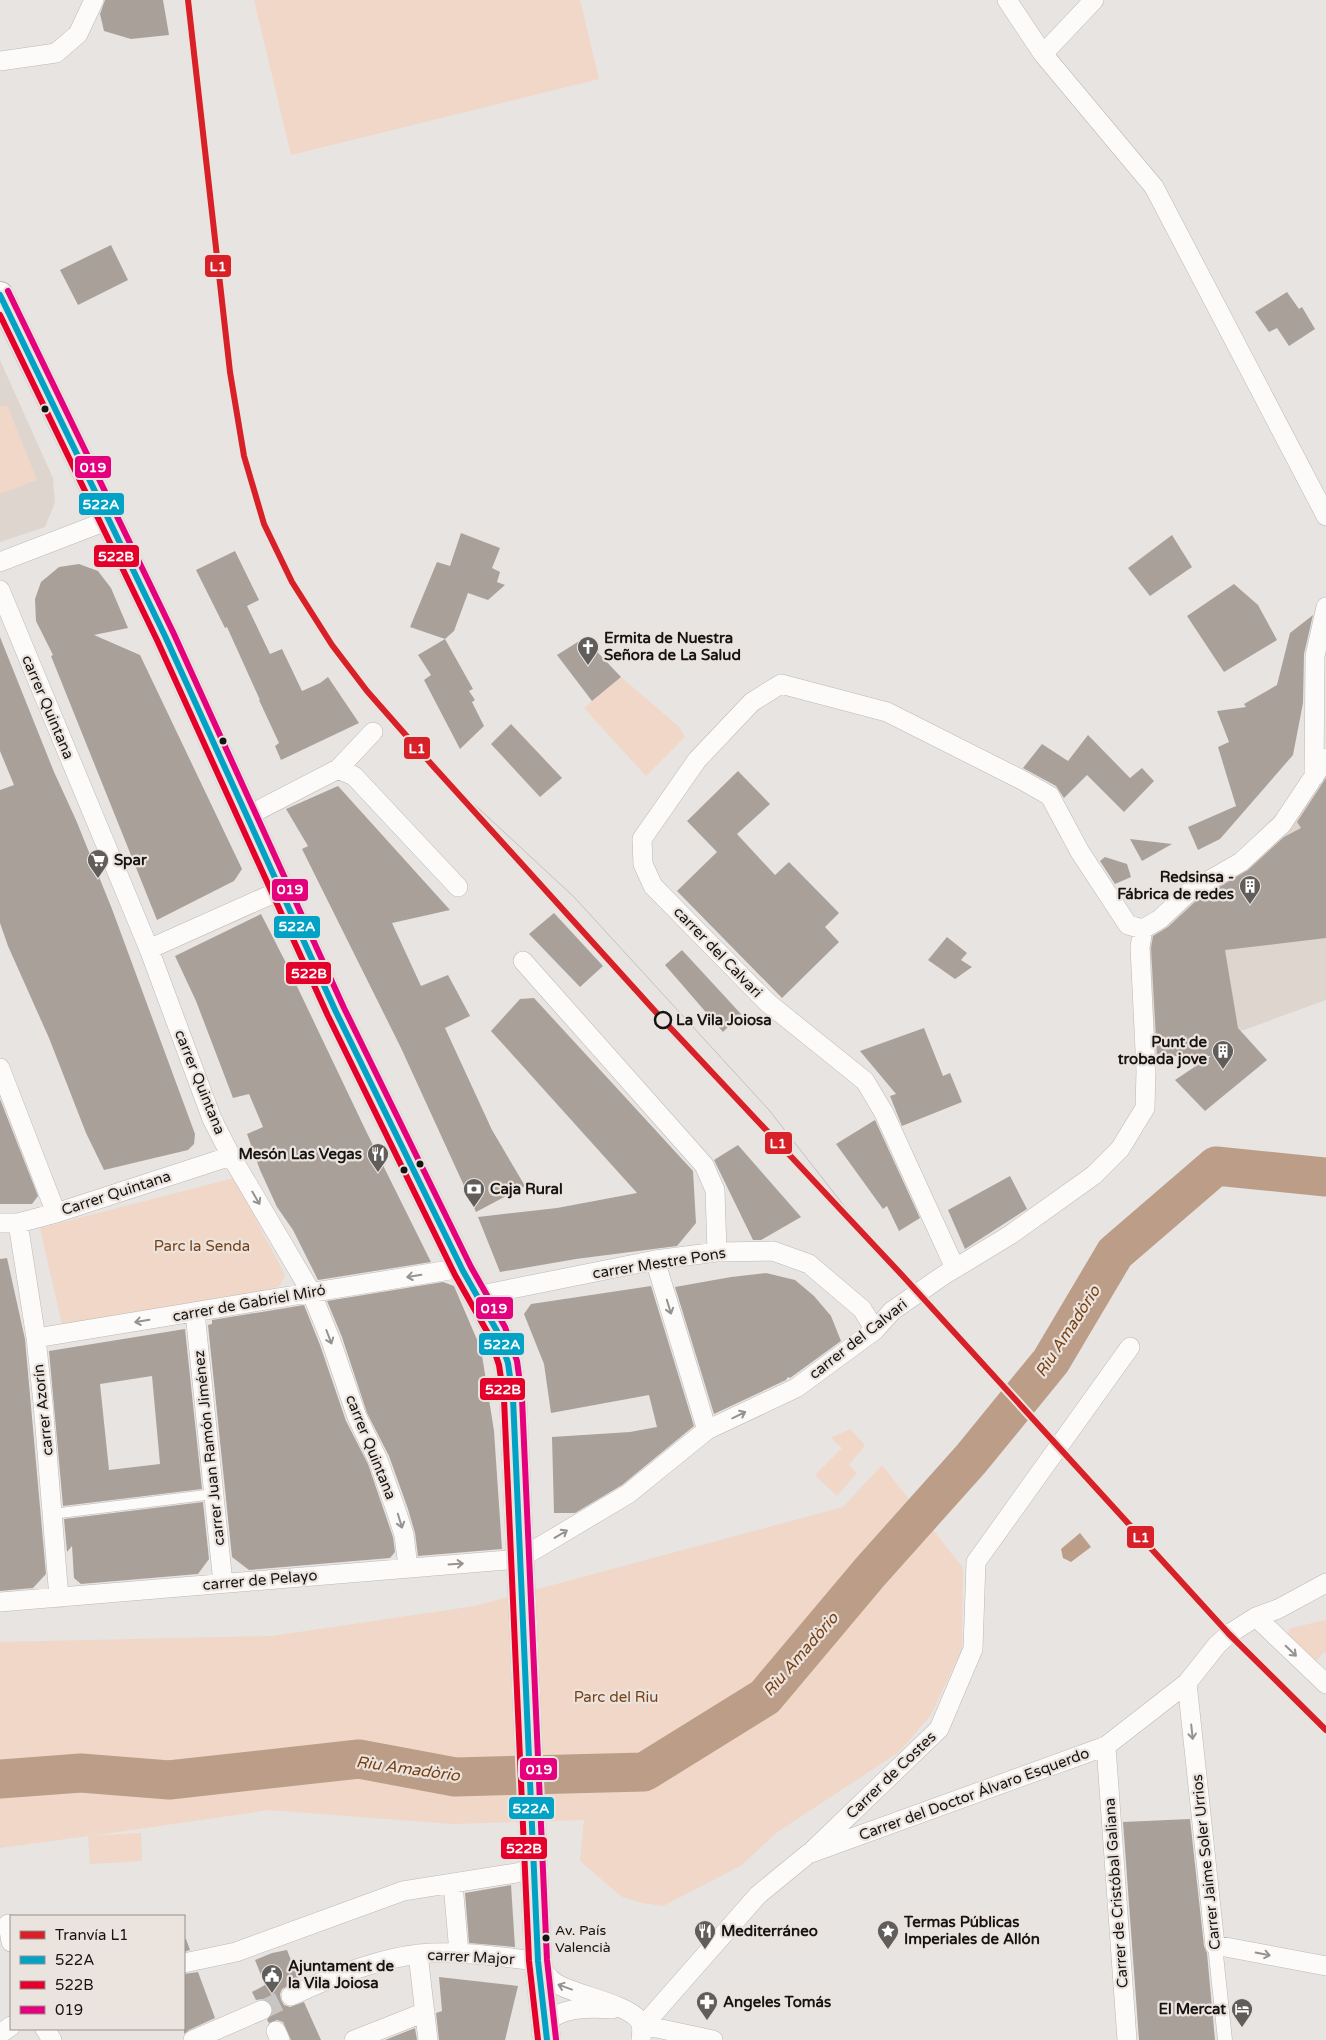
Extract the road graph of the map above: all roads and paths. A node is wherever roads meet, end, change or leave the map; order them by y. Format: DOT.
graph roads {
  1 [pos="94,0"];
  2 [pos="1007,0"];
  3 [pos="1094,0"];
  4 [pos="1043,54"];
  5 [pos="0,61"];
  6 [pos="0,296"];
  7 [pos="1326,516"];
  8 [pos="109,520"];
  9 [pos="0,562"];
  10 [pos="0,590"];
  11 [pos="1326,607"];
  12 [pos="373,732"];
  13 [pos="1326,758"];
  14 [pos="338,769"];
  15 [pos="1314,778"];
  16 [pos="247,816"];
  17 [pos="458,887"];
  18 [pos="281,890"];
  19 [pos="1143,929"];
  20 [pos="149,949"];
  21 [pos="523,961"];
  22 [pos="0,1068"];
  23 [pos="231,1156"];
  24 [pos="56,1213"];
  25 [pos="9,1223"];
  26 [pos="717,1252"];
  27 [pos="655,1260"];
  28 [pos="462,1268"];
  29 [pos="955,1268"];
  30 [pos="311,1292"];
  31 [pos="476,1296"];
  32 [pos="194,1313"];
  33 [pos="875,1330"];
  34 [pos="36,1338"];
  35 [pos="1130,1347"];
  36 [pos="707,1430"];
  37 [pos="214,1494"];
  38 [pos="52,1514"];
  39 [pos="519,1559"];
  40 [pos="408,1567"];
  41 [pos="223,1583"];
  42 [pos="1326,1583"];
  43 [pos="59,1598"];
  44 [pos="0,1602"];
  45 [pos="1256,1617"];
  46 [pos="1187,1683"];
  47 [pos="1326,1684"];
  48 [pos="1106,1746"];
  49 [pos="808,1854"];
  50 [pos="533,1863"];
  51 [pos="453,1884"];
  52 [pos="1215,1945"];
  53 [pos="459,1953"];
  54 [pos="418,1954"];
  55 [pos="538,1961"];
  56 [pos="185,1963"];
  57 [pos="1326,1966"];
  58 [pos="291,1996"];
  59 [pos="262,2010"];
  60 [pos="425,2012"];
  61 [pos="626,2012"];
  62 [pos="642,2034"];
  63 [pos="543,2035"];
  64 [pos="193,2040"];
  65 [pos="354,2040"];
  66 [pos="428,2040"];
  67 [pos="708,2040"];
  68 [pos="1127,2040"];
  69 [pos="1225,2040"];
  1 -- 5 [label="street"];
  2 -- 4 [label="street"];
  3 -- 4 [label="street"];
  4 -- 7 [label="street"];
  6 -- 8 [label="main road"];
  8 -- 9 [label="street"];
  8 -- 16 [label="main road"];
  10 -- 20 [label="street, carrer Quintana"];
  11 -- 15 [label="street"];
  12 -- 14 [label="street"];
  13 -- 15 [label="street"];
  14 -- 16 [label="street"];
  14 -- 17 [label="street"];
  15 -- 19 [label="street"];
  16 -- 18 [label="main road"];
  18 -- 20 [label="street"];
  18 -- 28 [label="main road"];
  19 -- 29 [label="street"];
  19 -- 29 [label="street, carrer del Calvari"];
  20 -- 23 [label="street, carrer Quintana"];
  21 -- 26 [label="street"];
  22 -- 24 [label="street"];
  23 -- 24 [label="street, Carrer Quintana"];
  23 -- 30 [label="street, carrer Quintana, one-way"];
  24 -- 25 [label="street, Carrer Quintana"];
  25 -- 34 [label="street, carrer Azorín"];
  26 -- 27 [label="street, carrer Mestre Pons"];
  26 -- 33 [label="street, carrer Mestre Pons"];
  27 -- 31 [label="street, carrer Mestre Pons"];
  27 -- 36 [label="street, one-way"];
  28 -- 30 [label="street, carrer de Gabriel Miró, one-way"];
  28 -- 31 [label="main road"];
  29 -- 33 [label="street, carrer del Calvari"];
  30 -- 32 [label="street, carrer de Gabriel Miró"];
  30 -- 40 [label="street, carrer Quintana, one-way"];
  31 -- 39 [label="main road"];
  32 -- 34 [label="street, carrer de Gabriel Miró, one-way"];
  32 -- 37 [label="street, carrer Juan Ramón Jiménez"];
  36 -- 33 [label="street, carrer del Calvari, one-way"];
  34 -- 38 [label="street, carrer Azorín"];
  35 -- 49 [label="street, Carrer de Costes"];
  39 -- 36 [label="street, carrer del Calvari, one-way"];
  37 -- 38 [label="lane"];
  37 -- 41 [label="street, carrer Juan Ramón Jiménez"];
  38 -- 43 [label="street, carrer Azorín"];
  40 -- 39 [label="street, carrer de Pelayo, one-way"];
  39 -- 50 [label="main road"];
  40 -- 41 [label="street, carrer de Pelayo"];
  41 -- 43 [label="street, carrer de Pelayo"];
  42 -- 45 [label="street, Carrer del Doctor Álvaro Esquerdo"];
  43 -- 44 [label="street, carrer de Pelayo"];
  45 -- 46 [label="street, Carrer del Doctor Álvaro Esquerdo"];
  45 -- 47 [label="street, one-way"];
  46 -- 48 [label="street, Carrer del Doctor Álvaro Esquerdo"];
  46 -- 52 [label="street, Carrer Jaime Soler Urrios, one-way"];
  48 -- 49 [label="street, Carrer del Doctor Álvaro Esquerdo"];
  48 -- 68 [label="street, Carrer de Cristóbal Galiana"];
  49 -- 62 [label="street, Carrer del Doctor Álvaro Esquerdo"];
  50 -- 51 [label="street"];
  50 -- 55 [label="main road"];
  51 -- 53 [label="street"];
  51 -- 56 [label="street"];
  52 -- 57 [label="street, one-way"];
  52 -- 69 [label="street, Carrer Jaime Soler Urrios"];
  53 -- 54 [label="street, carrer Major"];
  53 -- 55 [label="street, carrer Major"];
  54 -- 58 [label="street, carrer Major"];
  54 -- 60 [label="street"];
  61 -- 55 [label="street, one-way"];
  55 -- 63 [label="main road"];
  59 -- 64 [label="street"];
  60 -- 65 [label="street"];
  60 -- 66 [label="street"];
  61 -- 62 [label="street"];
  61 -- 63 [label="street"];
  62 -- 67 [label="street"];
}
